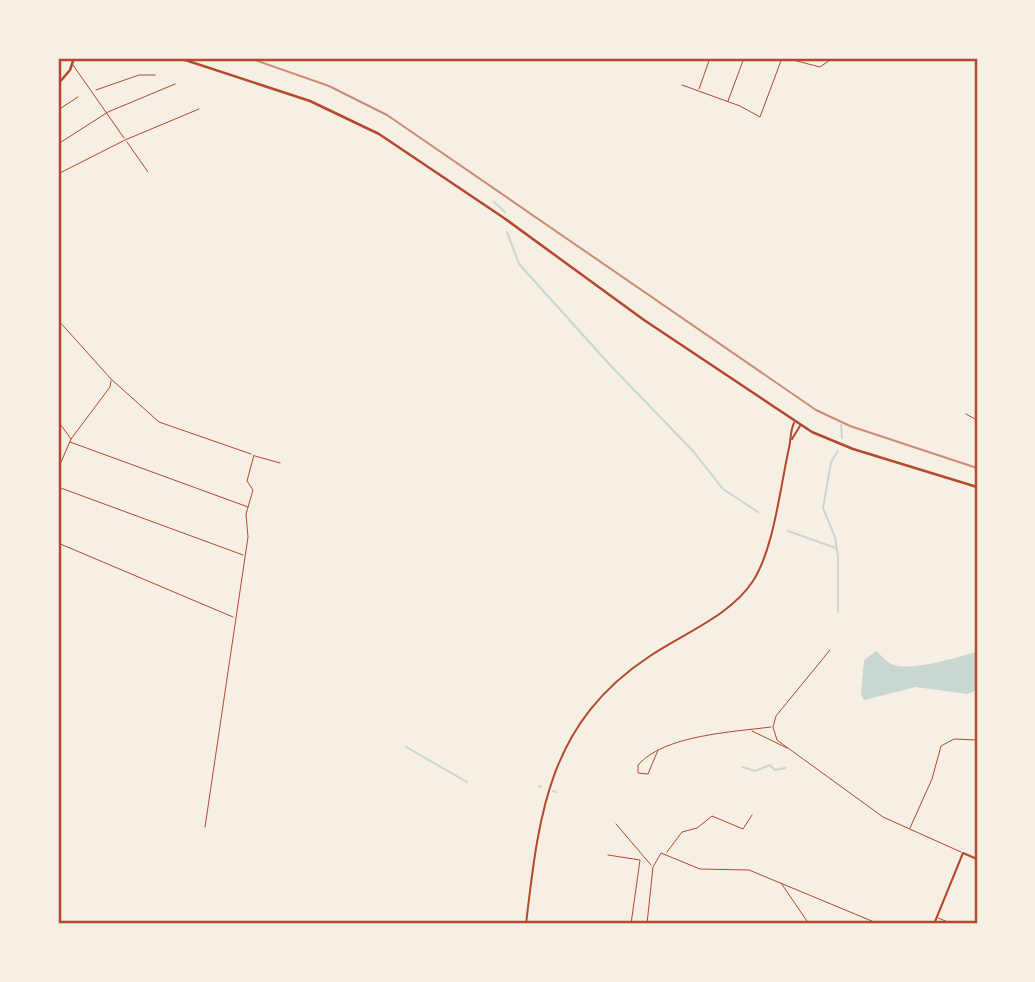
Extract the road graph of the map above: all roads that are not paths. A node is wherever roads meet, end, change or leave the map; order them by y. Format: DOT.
graph roads {
  1 [pos="74,58"];
  2 [pos="179,58"];
  3 [pos="710,58"];
  4 [pos="744,58"];
  5 [pos="782,58"];
  6 [pos="785,58"];
  7 [pos="833,58"];
  8 [pos="73,64"];
  9 [pos="155,75"];
  10 [pos="58,84"];
  11 [pos="175,84"];
  12 [pos="682,85"];
  13 [pos="94,91"];
  14 [pos="698,91"];
  15 [pos="78,97"];
  16 [pos="728,101"];
  17 [pos="200,109"];
  18 [pos="58,110"];
  19 [pos="108,112"];
  20 [pos="125,140"];
  21 [pos="58,144"];
  22 [pos="148,172"];
  23 [pos="58,174"];
  24 [pos="58,320"];
  25 [pos="111,379"];
  26 [pos="966,414"];
  27 [pos="977,420"];
  28 [pos="58,421"];
  29 [pos="794,421"];
  30 [pos="801,425"];
  31 [pos="70,441"];
  32 [pos="790,443"];
  33 [pos="254,455"];
  34 [pos="280,463"];
  35 [pos="59,464"];
  36 [pos="58,469"];
  37 [pos="58,487"];
  38 [pos="977,488"];
  39 [pos="248,507"];
  40 [pos="58,543"];
  41 [pos="245,556"];
  42 [pos="235,618"];
  43 [pos="830,650"];
  44 [pos="773,727"];
  45 [pos="749,730"];
  46 [pos="977,740"];
  47 [pos="787,748"];
  48 [pos="658,750"];
  49 [pos="752,815"];
  50 [pos="615,824"];
  51 [pos="205,827"];
  52 [pos="909,830"];
  53 [pos="963,853"];
  54 [pos="666,854"];
  55 [pos="608,855"];
  56 [pos="977,859"];
  57 [pos="653,867"];
  58 [pos="781,883"];
  59 [pos="936,917"];
  60 [pos="526,924"];
  61 [pos="631,924"];
  62 [pos="647,924"];
  63 [pos="809,924"];
  64 [pos="878,924"];
  65 [pos="934,924"];
  66 [pos="953,924"];
  1 -- 8 [label="main road"];
  2 -- 29 [label="main road"];
  3 -- 14 [label="street"];
  4 -- 16 [label="street"];
  5 -- 16 [label="street"];
  6 -- 7 [label="street"];
  8 -- 10 [label="main road"];
  8 -- 13 [label="street"];
  9 -- 13 [label="street"];
  11 -- 19 [label="street"];
  12 -- 14 [label="street"];
  13 -- 19 [label="street"];
  14 -- 16 [label="street"];
  15 -- 18 [label="street"];
  17 -- 20 [label="street"];
  19 -- 20 [label="street"];
  19 -- 21 [label="street"];
  20 -- 22 [label="street"];
  20 -- 23 [label="street"];
  24 -- 25 [label="street"];
  25 -- 31 [label="street"];
  25 -- 33 [label="street"];
  26 -- 27 [label="street"];
  28 -- 31 [label="street"];
  29 -- 30 [label="main road"];
  29 -- 32 [label="street"];
  30 -- 32 [label="street"];
  30 -- 38 [label="main road"];
  31 -- 35 [label="street"];
  31 -- 39 [label="street"];
  32 -- 60 [label="street"];
  33 -- 34 [label="street"];
  33 -- 39 [label="street"];
  35 -- 36 [label="street"];
  37 -- 41 [label="street"];
  39 -- 41 [label="street"];
  40 -- 42 [label="street"];
  41 -- 42 [label="street"];
  42 -- 51 [label="street"];
  43 -- 44 [label="street"];
  44 -- 45 [label="street"];
  44 -- 47 [label="street"];
  45 -- 47 [label="street"];
  45 -- 48 [label="street"];
  46 -- 52 [label="street"];
  47 -- 52 [label="street"];
  48 -- 48 [label="street"];
  49 -- 54 [label="street"];
  50 -- 57 [label="street"];
  52 -- 53 [label="street"];
  53 -- 56 [label="street"];
  53 -- 59 [label="street"];
  54 -- 57 [label="street"];
  54 -- 58 [label="street"];
  55 -- 61 [label="street"];
  57 -- 62 [label="street"];
  58 -- 63 [label="street"];
  58 -- 64 [label="street"];
  59 -- 65 [label="street"];
  59 -- 66 [label="street"];
}
